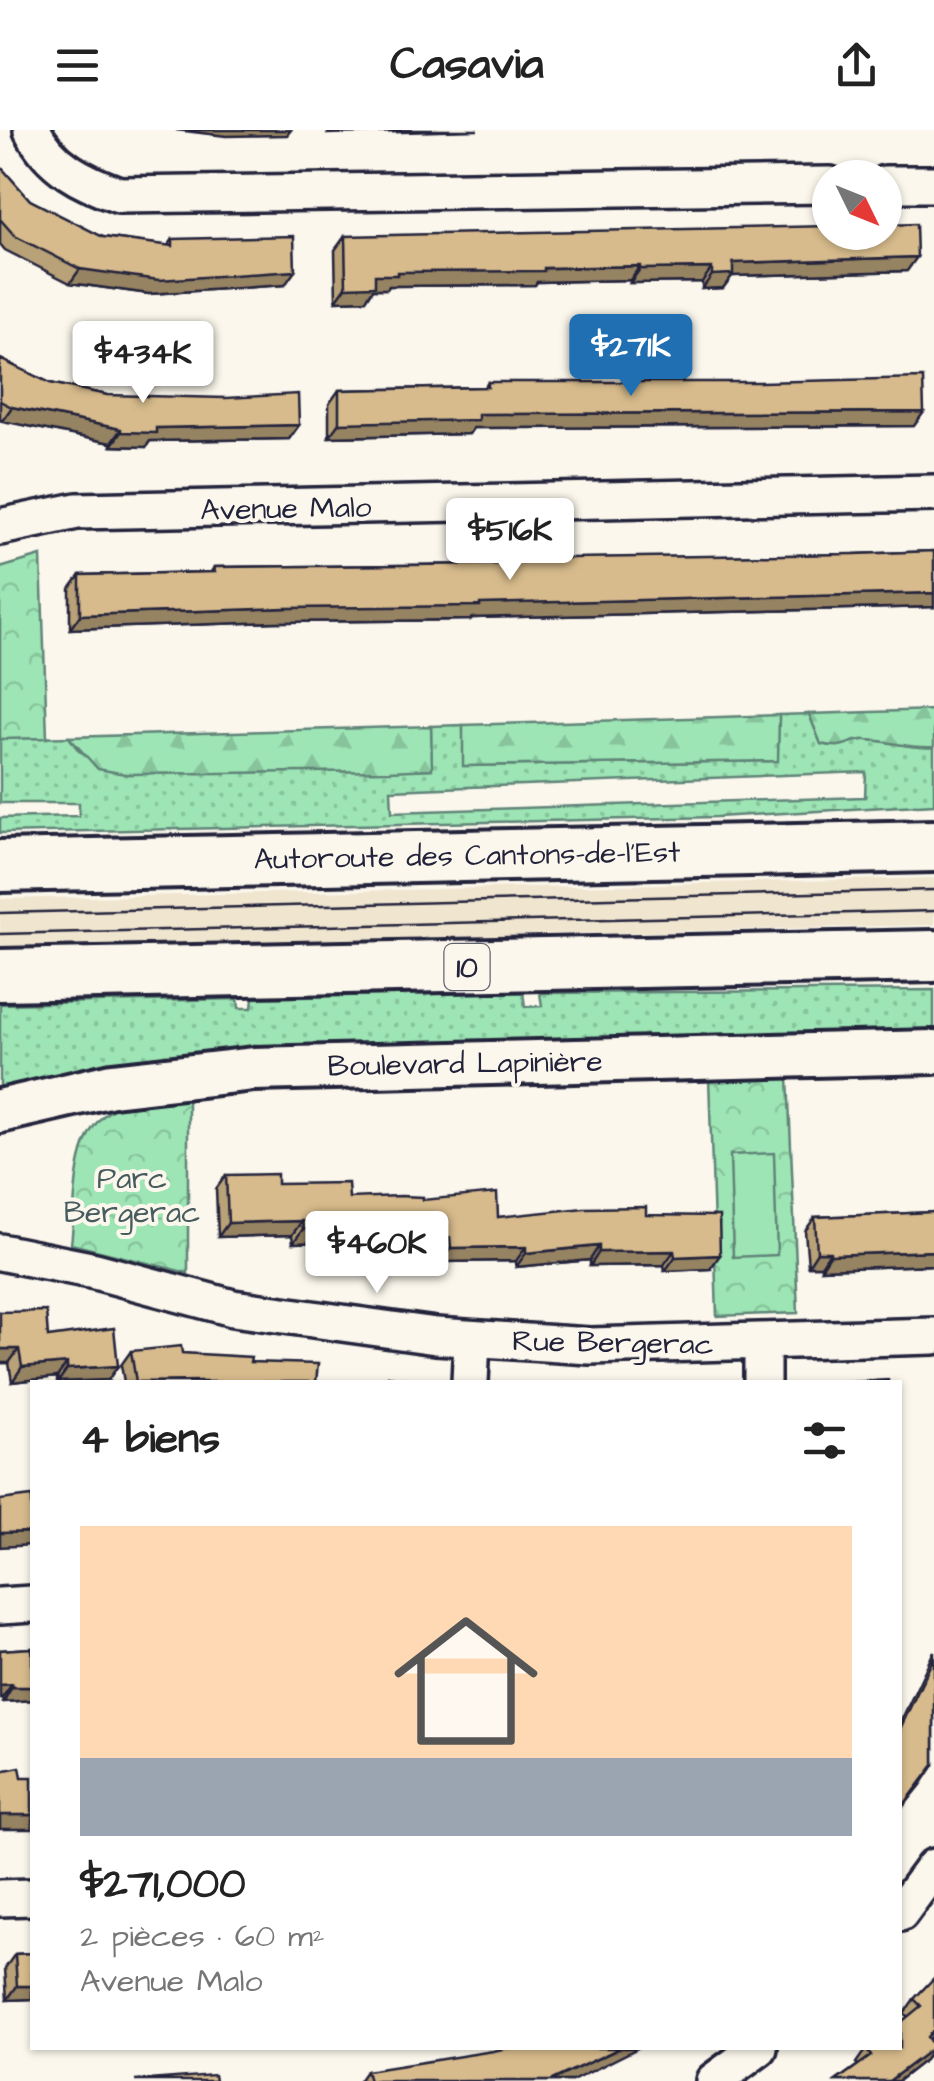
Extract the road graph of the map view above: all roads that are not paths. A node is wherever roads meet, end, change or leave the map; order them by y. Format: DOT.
graph roads {
  1 [pos="32,130"];
  2 [pos="902,184"];
  3 [pos="934,184"];
  4 [pos="812,185"];
  5 [pos="934,493"];
  6 [pos="0,526"];
  7 [pos="928,844"];
  8 [pos="0,866"];
  9 [pos="934,956"];
  10 [pos="0,975"];
  11 [pos="934,1052"];
  12 [pos="0,1112"];
  13 [pos="0,1252"];
  14 [pos="934,1336"];
  15 [pos="472,1339"];
  16 [pos="762,1343"];
  17 [pos="470,1380"];
  18 [pos="762,1380"];
  19 [pos="30,1604"];
  20 [pos="0,1606"];
  21 [pos="934,1867"];
  22 [pos="30,1896"];
  23 [pos="0,1898"];
  24 [pos="902,1910"];
  25 [pos="756,2050"];
  26 [pos="714,2081"];
  1 -- 4 [label="street"];
  2 -- 3 [label="street"];
  5 -- 6 [label="street, Avenue Malo"];
  7 -- 8 [label="highway, Autoroute des Cantons-de-l'Est"];
  9 -- 10 [label="highway, 10"];
  11 -- 12 [label="main road, Boulevard Lapinière"];
  13 -- 15 [label="street, Rue Bergerac"];
  14 -- 16 [label="street, Rue Bergerac"];
  15 -- 16 [label="street, Rue Bergerac"];
  15 -- 17 [label="street"];
  16 -- 18 [label="street"];
  19 -- 20 [label="street"];
  21 -- 24 [label="street"];
  22 -- 23 [label="street"];
  25 -- 26 [label="street"];
}
